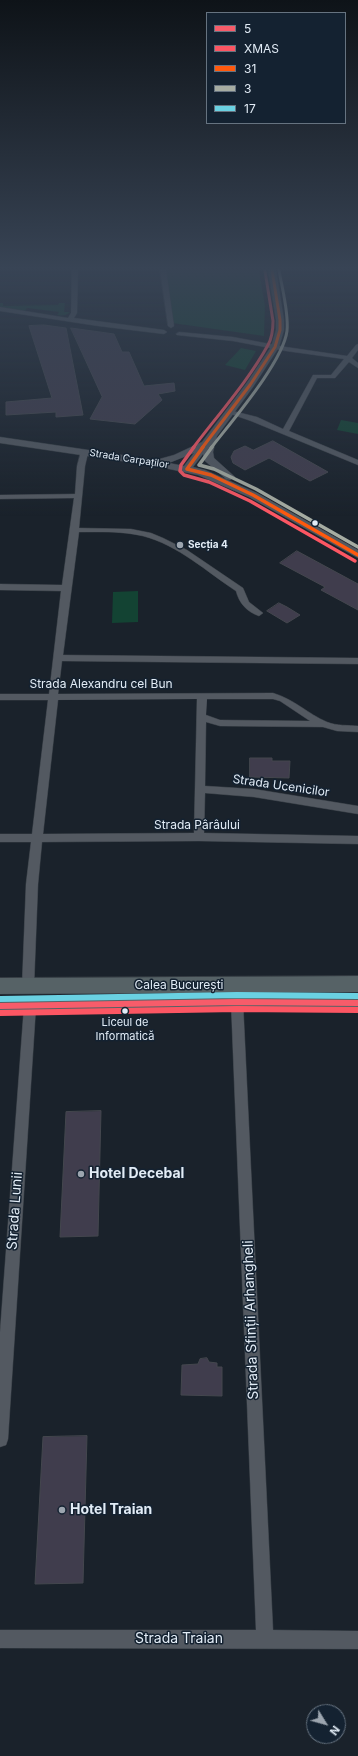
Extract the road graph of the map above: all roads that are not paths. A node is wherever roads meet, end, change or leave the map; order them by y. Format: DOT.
graph roads {
  1 [pos="272,352"];
  2 [pos="312,352"];
  3 [pos="353,352"];
  4 [pos="348,358"];
  5 [pos="358,366"];
  6 [pos="229,412"];
  7 [pos="214,431"];
  8 [pos="285,432"];
  9 [pos="0,440"];
  10 [pos="204,445"];
  11 [pos="84,452"];
  12 [pos="155,463"];
  13 [pos="358,463"];
  14 [pos="187,469"];
  15 [pos="253,495"];
  16 [pos="78,496"];
  17 [pos="0,497"];
  18 [pos="75,530"];
  19 [pos="358,555"];
  20 [pos="0,587"];
  21 [pos="66,588"];
  22 [pos="259,612"];
  23 [pos="58,658"];
  24 [pos="358,661"];
  25 [pos="54,696"];
  26 [pos="0,697"];
  27 [pos="202,697"];
  28 [pos="202,717"];
  29 [pos="323,724"];
  30 [pos="358,729"];
  31 [pos="201,789"];
  32 [pos="358,810"];
  33 [pos="199,837"];
  34 [pos="0,838"];
  35 [pos="36,838"];
  36 [pos="358,840"];
  37 [pos="358,984"];
  38 [pos="0,986"];
  39 [pos="28,986"];
  40 [pos="237,1002"];
  41 [pos="358,1003"];
  42 [pos="0,1006"];
  43 [pos="30,1006"];
  44 [pos="0,1439"];
  45 [pos="265,1638"];
  46 [pos="0,1639"];
  47 [pos="358,1640"];
  1 -- 6 [label="main road"];
  2 -- 4 [label="street"];
  3 -- 4 [label="street"];
  4 -- 5 [label="street"];
  4 -- 8 [label="street"];
  6 -- 7 [label="main road"];
  6 -- 8 [label="street"];
  7 -- 10 [label="main road"];
  7 -- 15 [label="main road"];
  8 -- 13 [label="street"];
  9 -- 11 [label="main road, Strada Carpaților"];
  10 -- 12 [label="main road"];
  10 -- 14 [label="main road"];
  11 -- 12 [label="main road, Strada Carpaților"];
  11 -- 16 [label="street"];
  12 -- 14 [label="main road, Strada Carpaților"];
  14 -- 15 [label="main road, Strada Carpaților"];
  15 -- 19 [label="main road, Strada Carpaților"];
  16 -- 17 [label="street"];
  16 -- 18 [label="street"];
  18 -- 21 [label="street"];
  18 -- 22 [label="street"];
  20 -- 21 [label="street"];
  21 -- 23 [label="street"];
  23 -- 24 [label="street"];
  23 -- 25 [label="street"];
  25 -- 26 [label="street, Strada Alexandru cel Bun"];
  25 -- 27 [label="street, Strada Alexandru cel Bun"];
  25 -- 35 [label="street"];
  27 -- 28 [label="street"];
  27 -- 29 [label="street, Strada Alexandru cel Bun"];
  28 -- 29 [label="street, Strada Alexandru cel Bun"];
  28 -- 31 [label="street"];
  29 -- 30 [label="street, Strada Alexandru cel Bun"];
  31 -- 32 [label="street, Strada Ucenicilor"];
  31 -- 33 [label="street"];
  33 -- 35 [label="street, Strada Pârâului"];
  33 -- 36 [label="street, Strada Pârâului"];
  34 -- 35 [label="street, Strada Pârâului"];
  35 -- 39 [label="street"];
  37 -- 39 [label="main road, Calea București"];
  38 -- 39 [label="main road, Calea București"];
  40 -- 41 [label="main road, Calea București"];
  40 -- 43 [label="main road, Calea București"];
  40 -- 45 [label="street, Strada Sfinții Arhangheli"];
  42 -- 43 [label="main road, Calea București"];
  43 -- 44 [label="street, Strada Lunii"];
  45 -- 46 [label="street, Strada Traian"];
  45 -- 47 [label="street, Strada Traian"];
}
